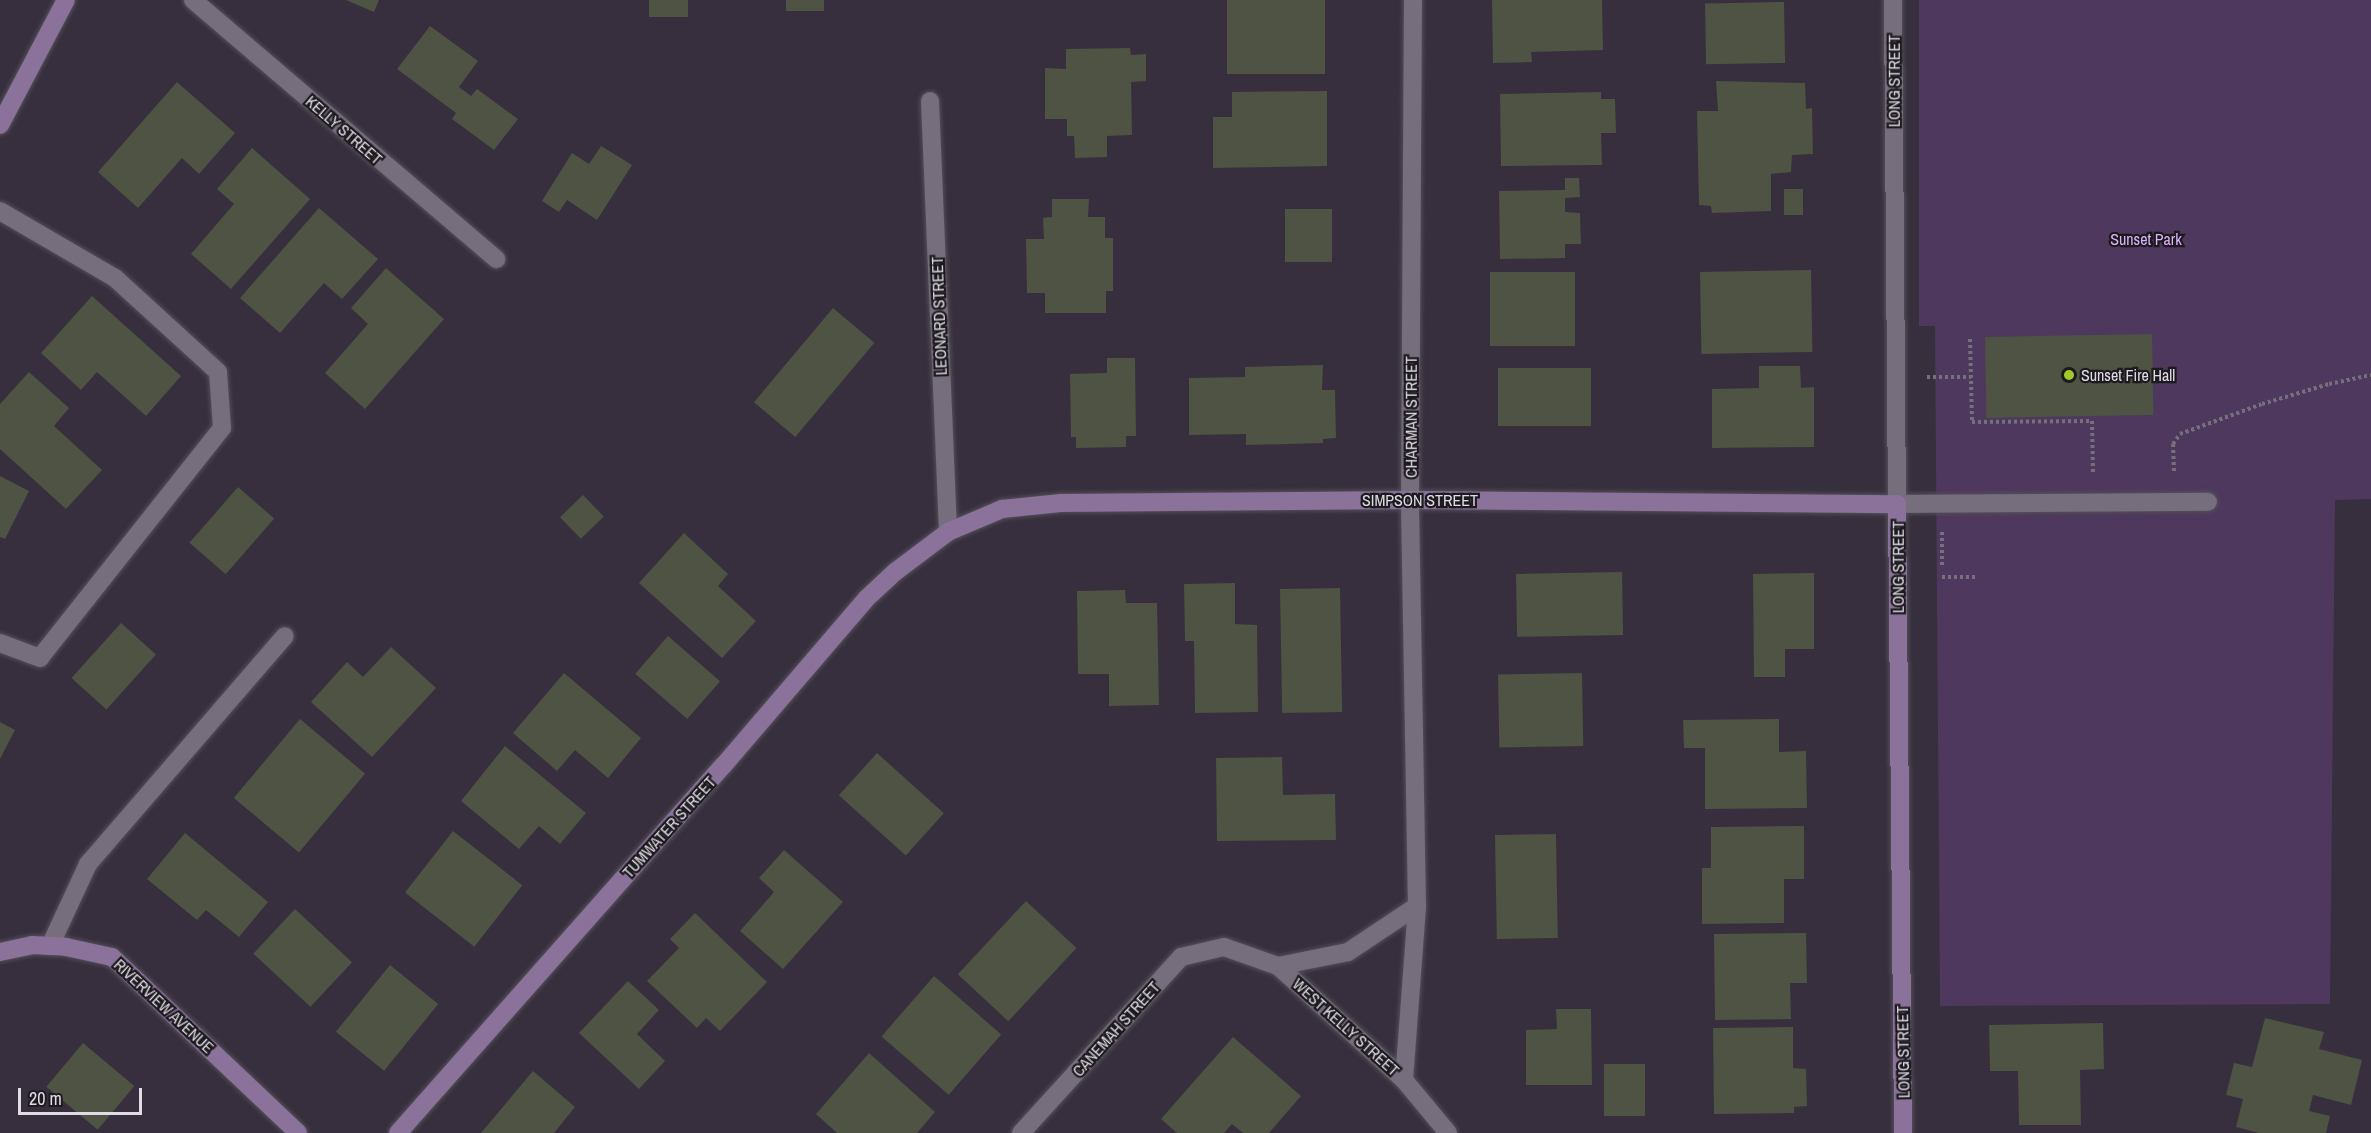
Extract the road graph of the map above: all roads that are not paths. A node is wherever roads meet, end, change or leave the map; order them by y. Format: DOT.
graph roads {
  1 [pos="66,0"];
  2 [pos="193,0"];
  3 [pos="1413,0"];
  4 [pos="1893,0"];
  5 [pos="930,101"];
  6 [pos="0,125"];
  7 [pos="0,211"];
  8 [pos="496,259"];
  9 [pos="1410,500"];
  10 [pos="2208,502"];
  11 [pos="1897,504"];
  12 [pos="948,532"];
  13 [pos="285,636"];
  14 [pos="0,643"];
  15 [pos="1417,906"];
  16 [pos="50,946"];
  17 [pos="1224,947"];
  18 [pos="0,952"];
  19 [pos="1278,966"];
  20 [pos="1404,1080"];
  21 [pos="298,1133"];
  22 [pos="398,1133"];
  23 [pos="1021,1133"];
  24 [pos="1449,1133"];
  25 [pos="1903,1133"];
  1 -- 6 [label="street"];
  2 -- 8 [label="street, KELLY STREET"];
  3 -- 9 [label="street, CHARMAN STREET"];
  4 -- 11 [label="street, LONG STREET"];
  5 -- 12 [label="street, LEONARD STREET"];
  7 -- 14 [label="street"];
  9 -- 11 [label="street, SIMPSON STREET"];
  9 -- 12 [label="street, SIMPSON STREET"];
  9 -- 15 [label="street, CHARMAN STREET"];
  10 -- 11 [label="street"];
  11 -- 25 [label="street, LONG STREET"];
  12 -- 22 [label="street, TUMWATER STREET"];
  13 -- 16 [label="street"];
  15 -- 19 [label="street"];
  15 -- 20 [label="street, CHARMAN STREET"];
  16 -- 18 [label="street, RIVERVIEW AVENUE"];
  16 -- 21 [label="street, RIVERVIEW AVENUE"];
  17 -- 19 [label="street, WEST KELLY STREET"];
  17 -- 23 [label="street, CANEMAH STREET"];
  19 -- 20 [label="street, WEST KELLY STREET"];
  20 -- 24 [label="street, WEST KELLY STREET"];
}
